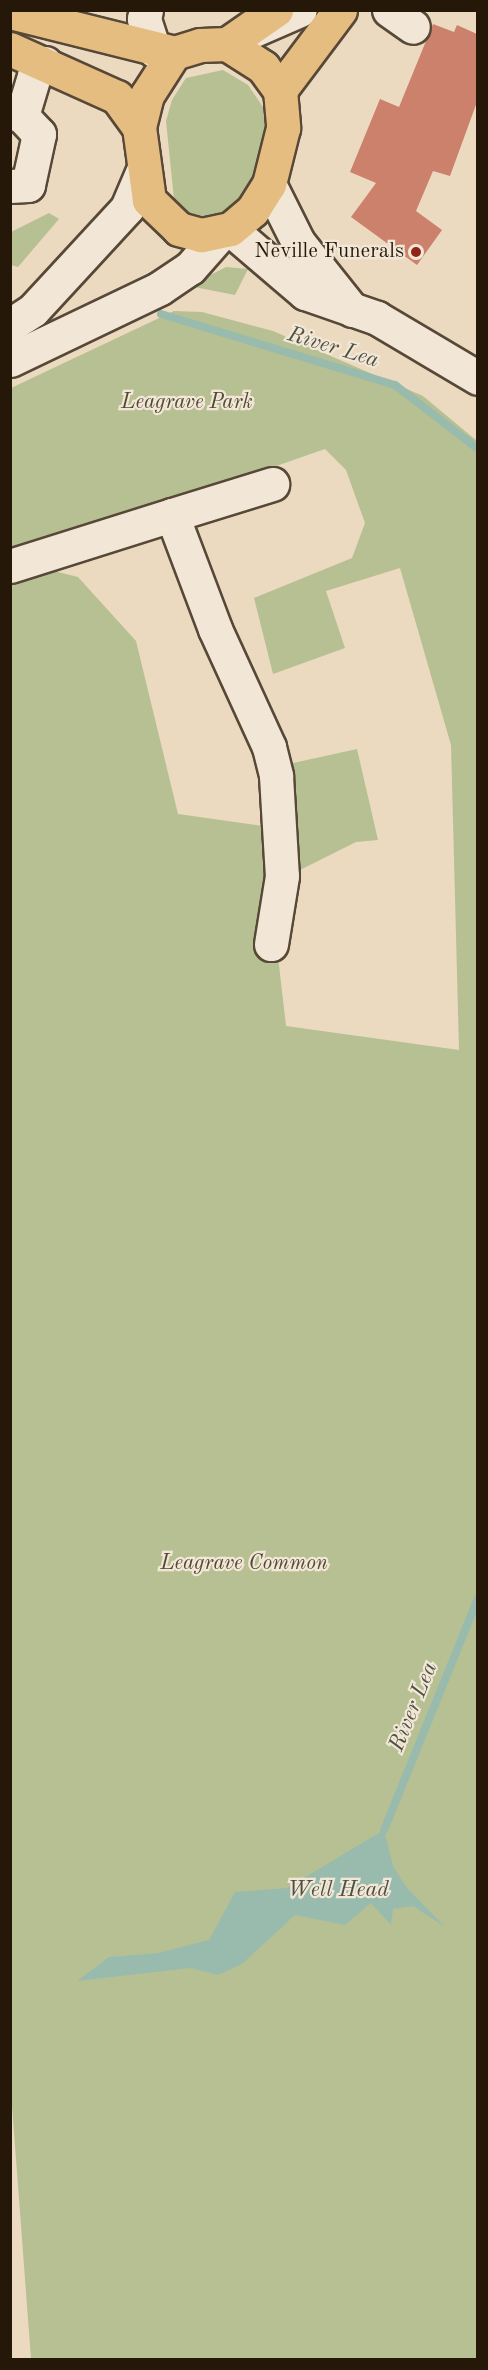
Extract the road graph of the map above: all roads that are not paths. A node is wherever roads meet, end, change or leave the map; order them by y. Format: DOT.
graph roads {
  1 [pos="146,10"];
  2 [pos="276,10"];
  3 [pos="300,10"];
  4 [pos="340,10"];
  5 [pos="10,12"];
  6 [pos="239,38"];
  7 [pos="10,49"];
  8 [pos="164,52"];
  9 [pos="45,63"];
  10 [pos="279,90"];
  11 [pos="16,114"];
  12 [pos="139,127"];
  13 [pos="142,172"];
  14 [pos="269,184"];
  15 [pos="10,186"];
  16 [pos="225,231"];
  17 [pos="352,310"];
  18 [pos="10,325"];
  19 [pos="10,360"];
  20 [pos="477,378"];
  21 [pos="272,484"];
  22 [pos="172,515"];
  23 [pos="10,566"];
  24 [pos="271,944"];
  1 -- 8 [label="street"];
  2 -- 6 [label="main road"];
  3 -- 6 [label="street"];
  4 -- 10 [label="main road"];
  5 -- 8 [label="main road"];
  6 -- 8 [label="main road"];
  6 -- 10 [label="main road"];
  7 -- 9 [label="main road"];
  8 -- 12 [label="main road"];
  9 -- 11 [label="street"];
  9 -- 12 [label="main road"];
  10 -- 14 [label="main road"];
  11 -- 15 [label="street"];
  12 -- 13 [label="main road"];
  13 -- 16 [label="main road"];
  13 -- 18 [label="street"];
  14 -- 16 [label="main road"];
  14 -- 17 [label="street"];
  16 -- 17 [label="street"];
  16 -- 19 [label="street"];
  17 -- 20 [label="street"];
  21 -- 22 [label="street"];
  22 -- 23 [label="street"];
  22 -- 24 [label="street"];
}
